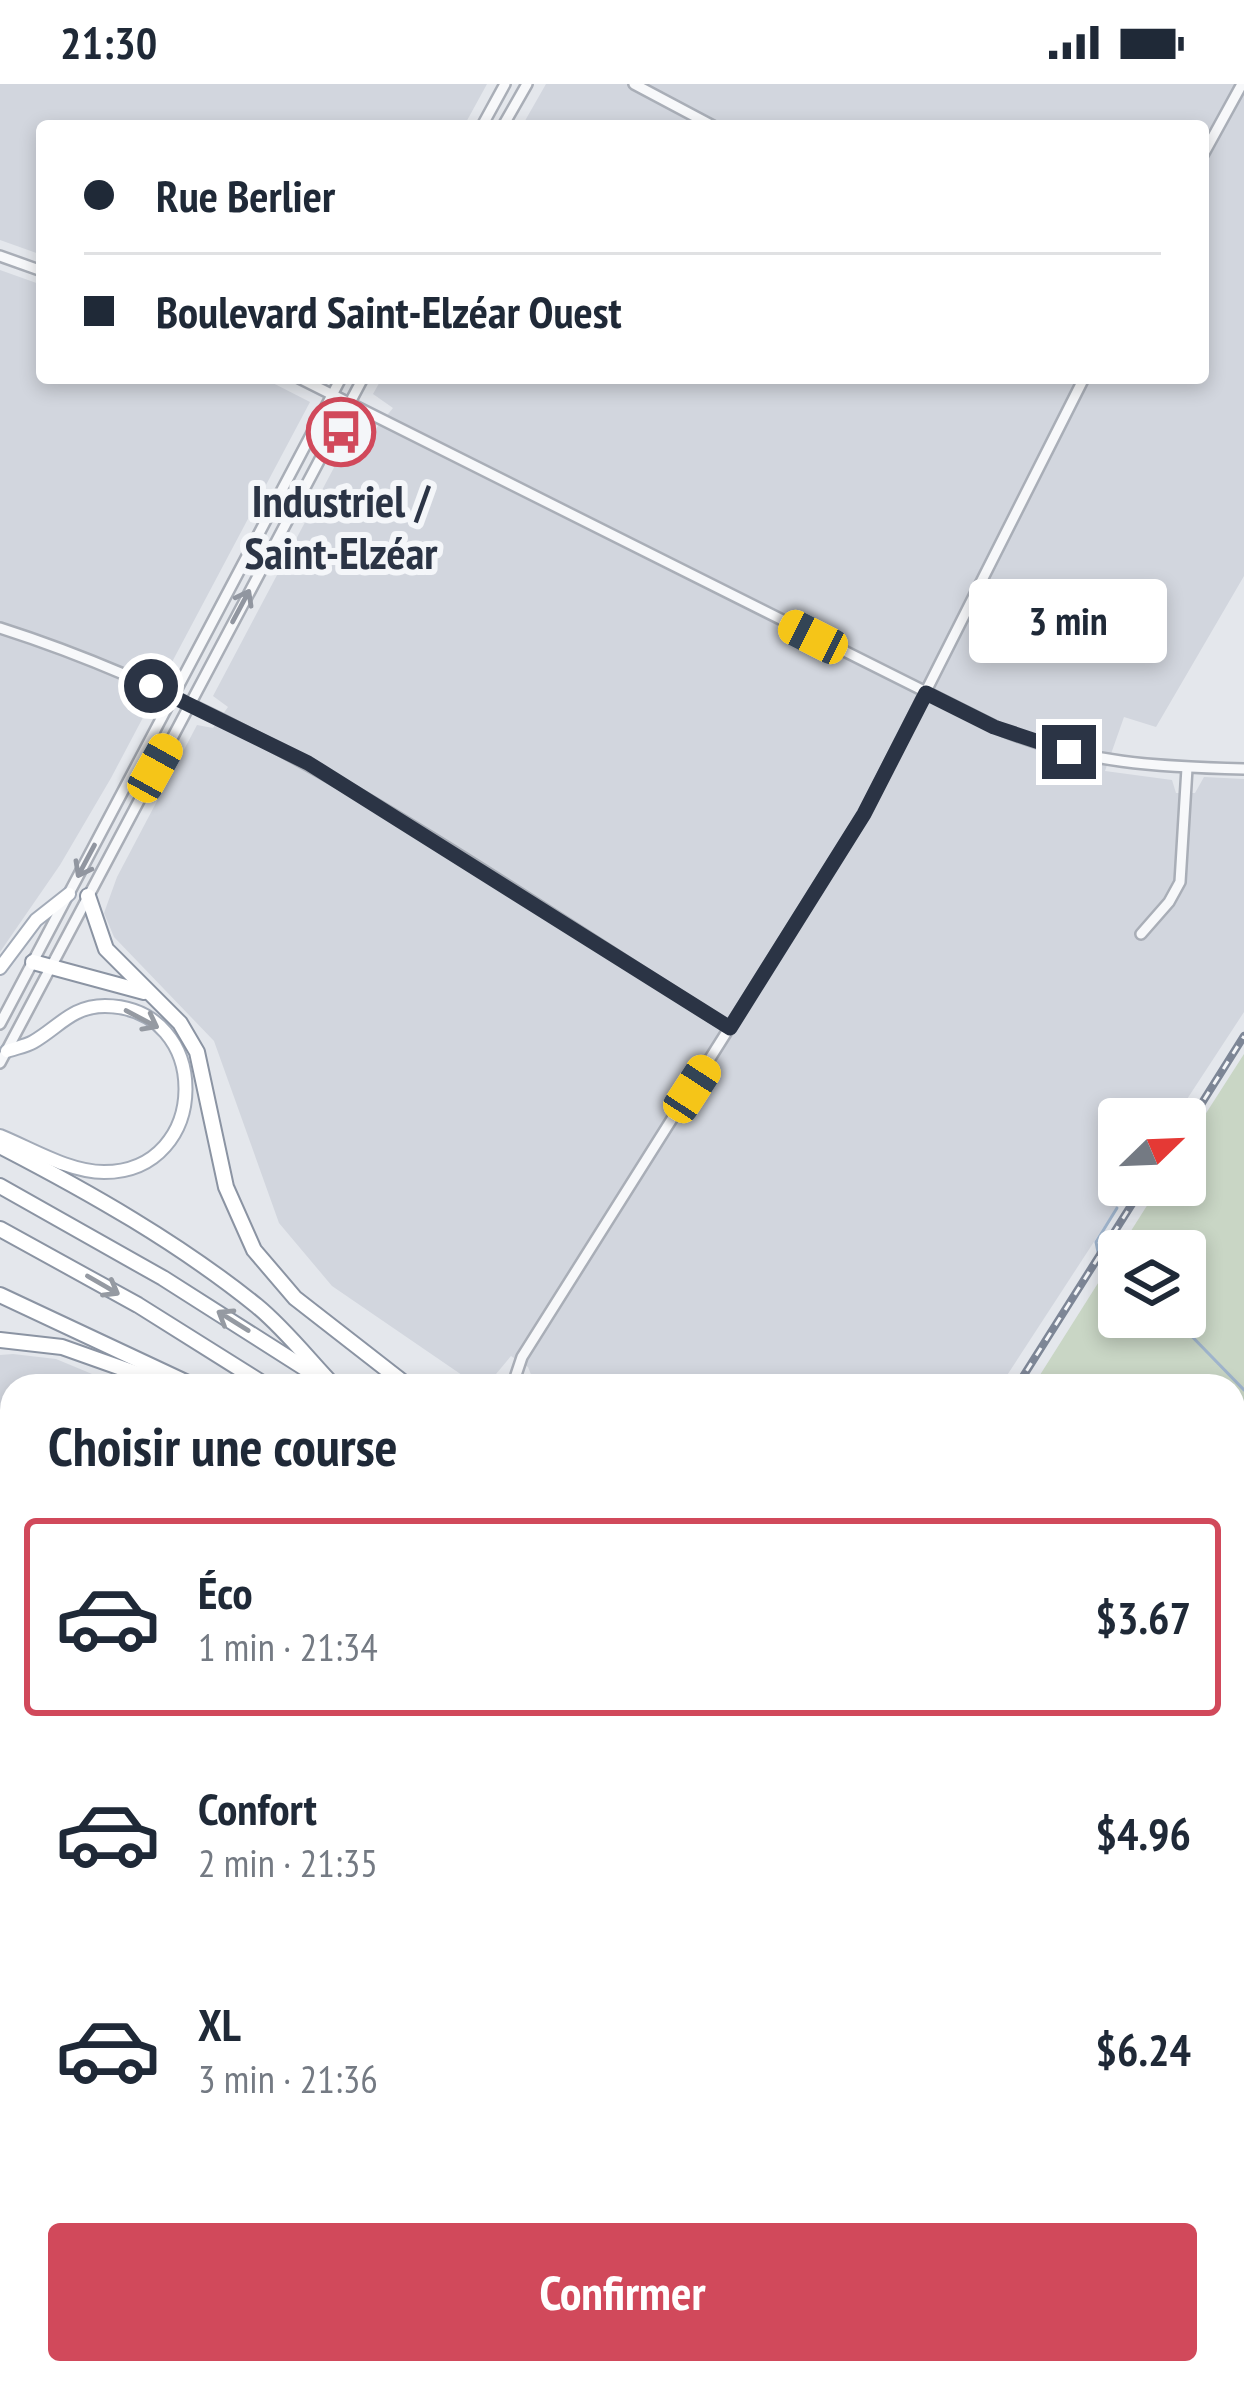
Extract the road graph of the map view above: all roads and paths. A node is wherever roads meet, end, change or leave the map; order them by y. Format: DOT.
graph roads {
  1 [pos="505,84"];
  2 [pos="526,84"];
  3 [pos="634,84"];
  4 [pos="1242,84"];
  5 [pos="485,120"];
  6 [pos="506,120"];
  7 [pos="701,120"];
  8 [pos="1209,144"];
  9 [pos="0,256"];
  10 [pos="36,269"];
  11 [pos="311,384"];
  12 [pos="338,384"];
  13 [pos="360,384"];
  14 [pos="1081,384"];
  15 [pos="332,394"];
  16 [pos="349,403"];
  17 [pos="0,628"];
  18 [pos="926,693"];
  19 [pos="173,696"];
  20 [pos="190,704"];
  21 [pos="1187,768"];
  22 [pos="1244,769"];
  23 [pos="69,894"];
  24 [pos="88,896"];
  25 [pos="1141,934"];
  26 [pos="33,962"];
  27 [pos="52,966"];
  28 [pos="0,968"];
  29 [pos="144,992"];
  30 [pos="0,1024"];
  31 [pos="730,1028"];
  32 [pos="3,1057"];
  33 [pos="0,1136"];
  34 [pos="0,1146"];
  35 [pos="0,1186"];
  36 [pos="0,1228"];
  37 [pos="0,1295"];
  38 [pos="0,1340"];
  39 [pos="138,1374"];
  40 [pos="168,1374"];
  41 [pos="248,1374"];
  42 [pos="313,1374"];
  43 [pos="321,1374"];
  44 [pos="393,1374"];
  45 [pos="517,1374"];
  1 -- 5 [label="street"];
  2 -- 6 [label="street"];
  3 -- 7 [label="street"];
  4 -- 8 [label="street"];
  9 -- 10 [label="street"];
  11 -- 15 [label="street"];
  12 -- 15 [label="street"];
  13 -- 16 [label="street"];
  14 -- 18 [label="street"];
  15 -- 16 [label="street"];
  15 -- 19 [label="street"];
  16 -- 18 [label="street"];
  20 -- 16 [label="street, one-way"];
  17 -- 19 [label="street"];
  18 -- 21 [label="street"];
  18 -- 31 [label="street"];
  19 -- 20 [label="street"];
  19 -- 23 [label="street, one-way"];
  20 -- 24 [label="street"];
  20 -- 31 [label="street"];
  21 -- 22 [label="street"];
  21 -- 25 [label="street"];
  23 -- 26 [label="street"];
  23 -- 28 [label="main road"];
  24 -- 27 [label="street"];
  24 -- 29 [label="highway"];
  26 -- 27 [label="highway"];
  26 -- 30 [label="street"];
  27 -- 29 [label="highway"];
  27 -- 32 [label="street"];
  29 -- 44 [label="highway"];
  31 -- 45 [label="street"];
  32 -- 33 [label="main road, one-way"];
  34 -- 43 [label="highway"];
  42 -- 35 [label="highway, one-way"];
  36 -- 41 [label="highway, one-way"];
  37 -- 40 [label="highway"];
  38 -- 39 [label="highway"];
}
